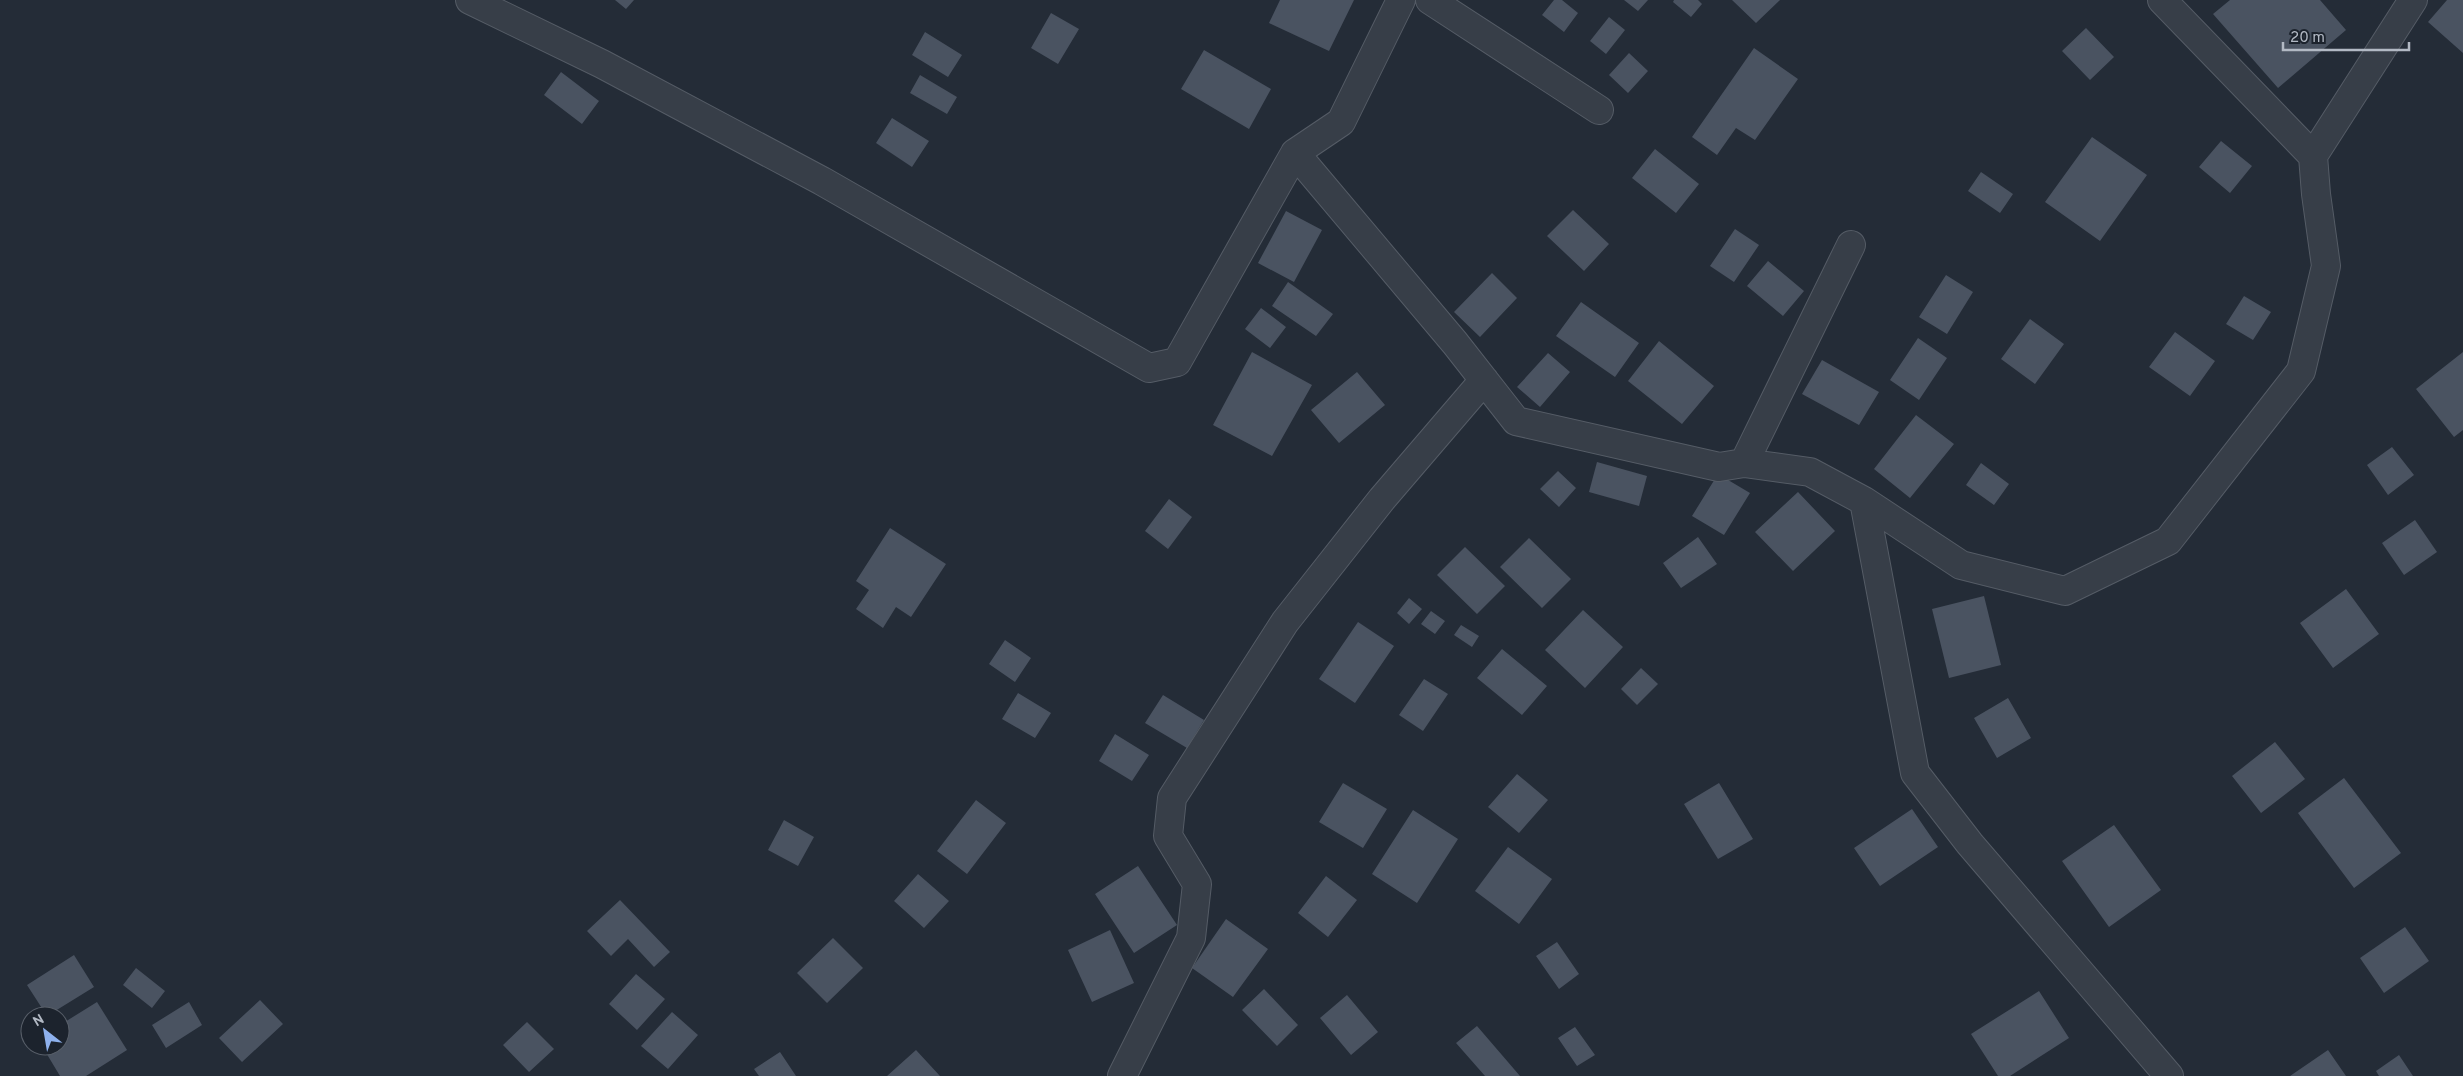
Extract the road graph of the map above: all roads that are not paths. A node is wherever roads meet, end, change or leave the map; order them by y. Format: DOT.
graph roads {
  1 [pos="470,0"];
  2 [pos="1401,0"];
  3 [pos="1430,0"];
  4 [pos="2162,0"];
  5 [pos="2413,0"];
  6 [pos="1599,110"];
  7 [pos="1295,153"];
  8 [pos="2314,156"];
  9 [pos="1851,245"];
  10 [pos="1484,380"];
  11 [pos="1744,463"];
  12 [pos="1864,501"];
  13 [pos="1122,1076"];
  14 [pos="2169,1076"];
  1 -- 7 [label="street"];
  2 -- 7 [label="street"];
  3 -- 6 [label="street"];
  4 -- 8 [label="street"];
  5 -- 8 [label="street"];
  7 -- 10 [label="street"];
  8 -- 12 [label="street"];
  9 -- 11 [label="street"];
  10 -- 11 [label="street"];
  10 -- 13 [label="street"];
  11 -- 12 [label="street"];
  12 -- 14 [label="street"];
}
